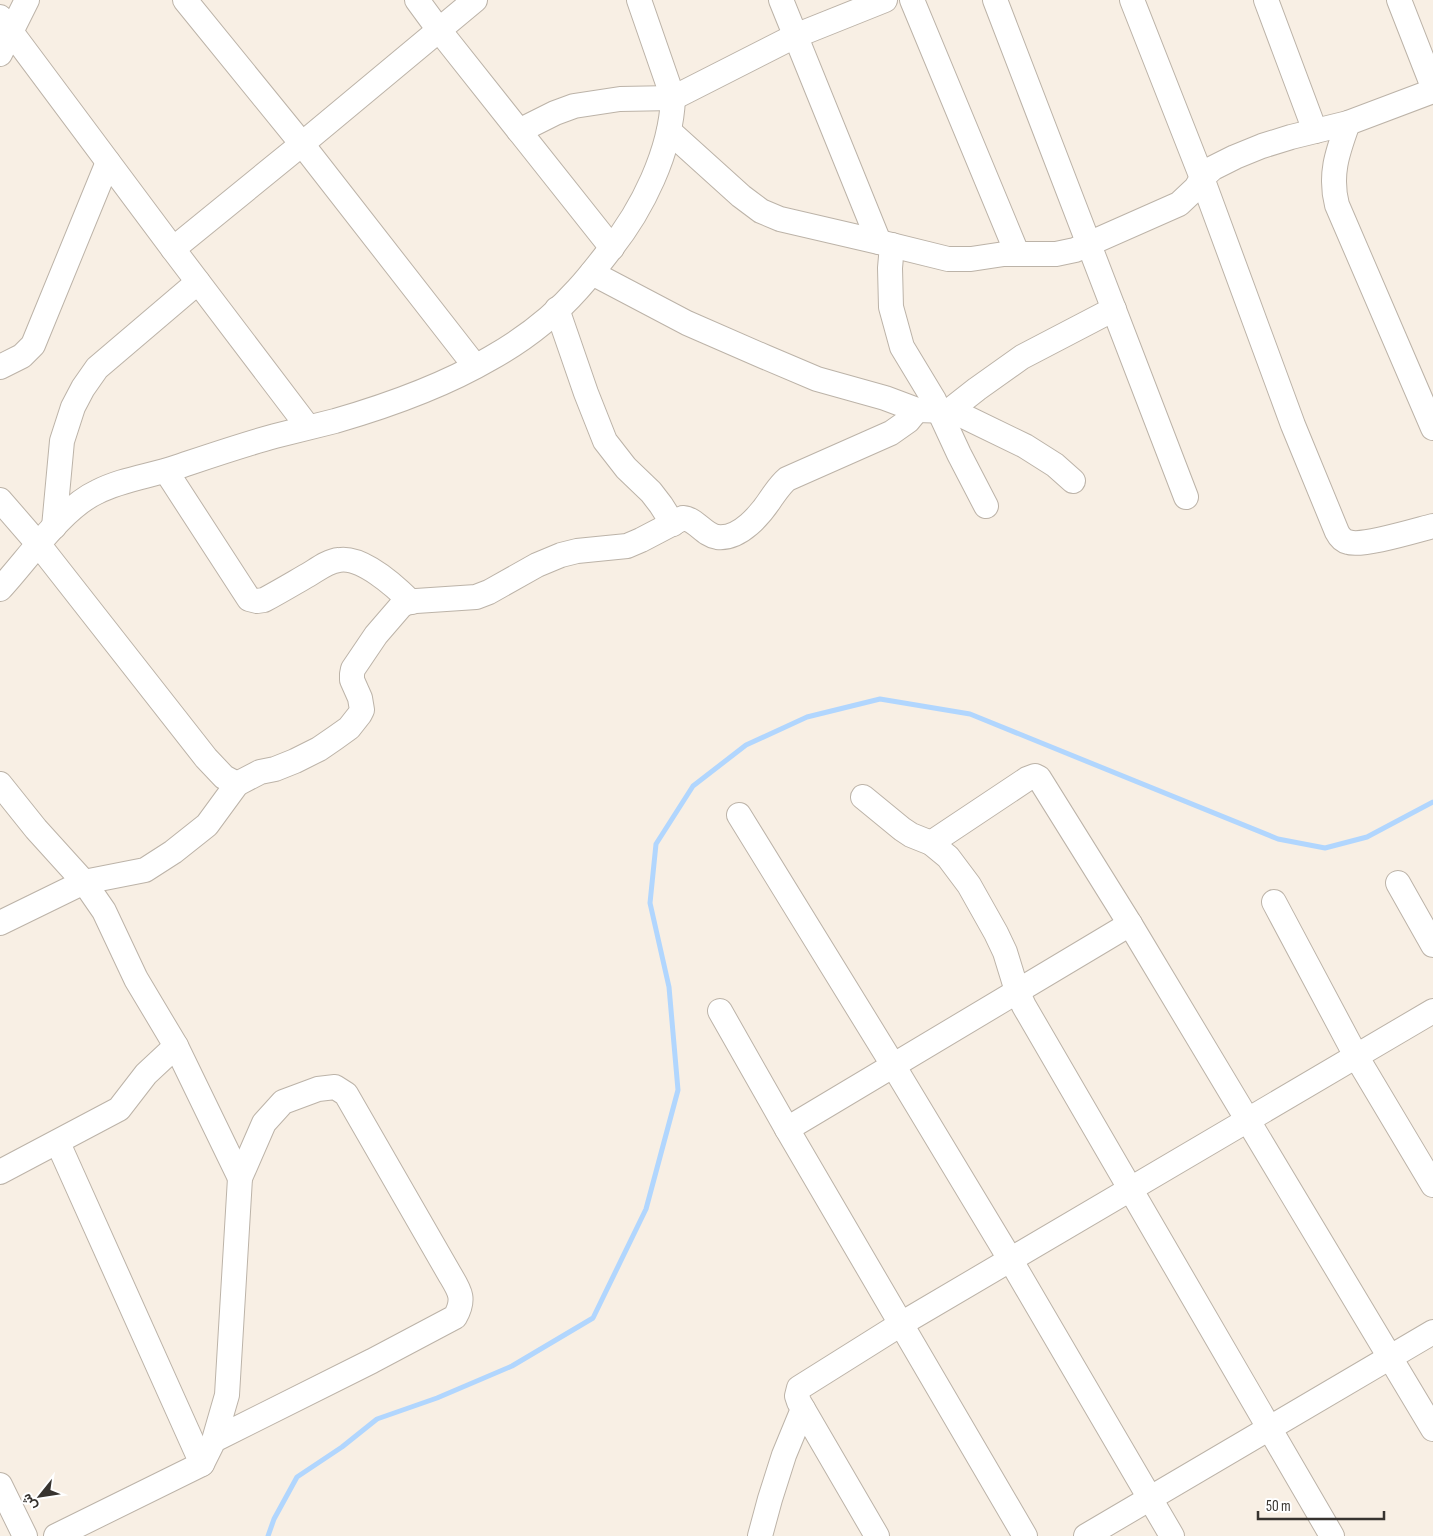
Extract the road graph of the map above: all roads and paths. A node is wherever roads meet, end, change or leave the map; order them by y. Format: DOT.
graph roads {
  1 [pos="27,0"];
  2 [pos="185,0"];
  3 [pos="417,0"];
  4 [pos="475,0"];
  5 [pos="781,0"];
  6 [pos="885,0"];
  7 [pos="912,0"];
  8 [pos="995,0"];
  9 [pos="1132,0"];
  10 [pos="1266,0"];
  11 [pos="1399,0"];
  12 [pos="637,2"];
  13 [pos="6,25"];
  14 [pos="439,30"];
  15 [pos="795,36"];
  16 [pos="0,54"];
  17 [pos="1433,89"];
  18 [pos="673,98"];
  19 [pos="1348,123"];
  20 [pos="519,131"];
  21 [pos="669,131"];
  22 [pos="1315,131"];
  23 [pos="302,144"];
  24 [pos="108,162"];
  25 [pos="1202,178"];
  26 [pos="886,243"];
  27 [pos="1089,244"];
  28 [pos="612,248"];
  29 [pos="173,249"];
  30 [pos="1017,253"];
  31 [pos="592,273"];
  32 [pos="198,282"];
  33 [pos="558,309"];
  34 [pos="1114,309"];
  35 [pos="0,366"];
  36 [pos="475,366"];
  37 [pos="935,411"];
  38 [pos="308,427"];
  39 [pos="1433,428"];
  40 [pos="166,471"];
  41 [pos="1073,481"];
  42 [pos="1186,497"];
  43 [pos="0,500"];
  44 [pos="986,506"];
  45 [pos="673,524"];
  46 [pos="1433,526"];
  47 [pos="54,527"];
  48 [pos="38,545"];
  49 [pos="0,589"];
  50 [pos="411,602"];
  51 [pos="0,784"];
  52 [pos="237,784"];
  53 [pos="863,798"];
  54 [pos="739,815"];
  55 [pos="931,843"];
  56 [pos="84,882"];
  57 [pos="1398,883"];
  58 [pos="1274,902"];
  59 [pos="0,923"];
  60 [pos="1130,924"];
  61 [pos="1433,945"];
  62 [pos="1017,992"];
  63 [pos="720,1010"];
  64 [pos="1433,1010"];
  65 [pos="176,1046"];
  66 [pos="1356,1056"];
  67 [pos="893,1065"];
  68 [pos="1248,1120"];
  69 [pos="787,1128"];
  70 [pos="58,1142"];
  71 [pos="0,1172"];
  72 [pos="240,1178"];
  73 [pos="1433,1185"];
  74 [pos="1130,1189"];
  75 [pos="1010,1259"];
  76 [pos="901,1324"];
  77 [pos="1433,1332"];
  78 [pos="1390,1357"];
  79 [pos="802,1409"];
  80 [pos="1269,1428"];
  81 [pos="1433,1429"];
  82 [pos="214,1440"];
  83 [pos="202,1464"];
  84 [pos="0,1485"];
  85 [pos="1150,1499"];
  86 [pos="25,1536"];
  87 [pos="56,1536"];
  88 [pos="760,1536"];
  89 [pos="877,1536"];
  90 [pos="1025,1536"];
  91 [pos="1086,1536"];
  92 [pos="1172,1536"];
  93 [pos="1332,1536"];
  1 -- 13 [label="street"];
  2 -- 23 [label="street"];
  3 -- 14 [label="street"];
  4 -- 14 [label="street"];
  5 -- 15 [label="street"];
  6 -- 15 [label="street"];
  7 -- 30 [label="street"];
  8 -- 27 [label="street"];
  9 -- 25 [label="street"];
  10 -- 22 [label="street"];
  11 -- 17 [label="street"];
  12 -- 18 [label="street"];
  13 -- 16 [label="street"];
  13 -- 24 [label="street"];
  14 -- 20 [label="street"];
  14 -- 23 [label="street"];
  15 -- 18 [label="street"];
  15 -- 26 [label="street"];
  17 -- 19 [label="street"];
  18 -- 20 [label="street"];
  18 -- 21 [label="street"];
  19 -- 22 [label="street"];
  19 -- 39 [label="street"];
  20 -- 28 [label="street"];
  21 -- 26 [label="street"];
  21 -- 28 [label="street"];
  22 -- 25 [label="street"];
  23 -- 29 [label="street"];
  23 -- 36 [label="street"];
  24 -- 29 [label="street"];
  24 -- 35 [label="street"];
  25 -- 27 [label="street"];
  25 -- 46 [label="street"];
  26 -- 30 [label="street"];
  26 -- 37 [label="street"];
  27 -- 30 [label="street"];
  27 -- 34 [label="street"];
  28 -- 31 [label="street"];
  29 -- 32 [label="street"];
  31 -- 33 [label="street"];
  31 -- 37 [label="street"];
  32 -- 38 [label="street"];
  32 -- 47 [label="street"];
  33 -- 36 [label="street"];
  33 -- 45 [label="street"];
  34 -- 37 [label="street"];
  34 -- 42 [label="street"];
  36 -- 38 [label="street"];
  37 -- 41 [label="street"];
  37 -- 44 [label="street"];
  37 -- 45 [label="street"];
  38 -- 40 [label="street"];
  40 -- 47 [label="street"];
  40 -- 50 [label="street"];
  43 -- 48 [label="street"];
  45 -- 50 [label="street"];
  47 -- 48 [label="street"];
  48 -- 49 [label="street"];
  48 -- 52 [label="street"];
  50 -- 52 [label="street"];
  51 -- 56 [label="street"];
  52 -- 56 [label="street"];
  53 -- 55 [label="street"];
  54 -- 67 [label="street"];
  55 -- 60 [label="street"];
  55 -- 62 [label="street"];
  56 -- 59 [label="street"];
  56 -- 65 [label="street"];
  57 -- 61 [label="street"];
  58 -- 66 [label="street"];
  60 -- 62 [label="street"];
  60 -- 68 [label="street"];
  62 -- 67 [label="street"];
  62 -- 74 [label="street"];
  63 -- 69 [label="street"];
  64 -- 66 [label="street"];
  65 -- 70 [label="street"];
  65 -- 72 [label="street"];
  66 -- 68 [label="street"];
  66 -- 73 [label="street"];
  67 -- 69 [label="street"];
  67 -- 75 [label="street"];
  68 -- 74 [label="street"];
  68 -- 78 [label="street"];
  69 -- 76 [label="street"];
  70 -- 71 [label="street"];
  70 -- 83 [label="street"];
  72 -- 82 [label="street"];
  72 -- 82 [label="street"];
  74 -- 75 [label="street"];
  74 -- 80 [label="street"];
  75 -- 76 [label="street"];
  75 -- 85 [label="street"];
  76 -- 79 [label="street"];
  76 -- 90 [label="street"];
  77 -- 78 [label="street"];
  78 -- 80 [label="street"];
  78 -- 81 [label="street"];
  79 -- 88 [label="street"];
  79 -- 89 [label="street"];
  80 -- 85 [label="street"];
  80 -- 93 [label="street"];
  82 -- 83 [label="street"];
  83 -- 87 [label="street"];
  84 -- 86 [label="street"];
  85 -- 91 [label="street"];
  85 -- 92 [label="street"];
}
